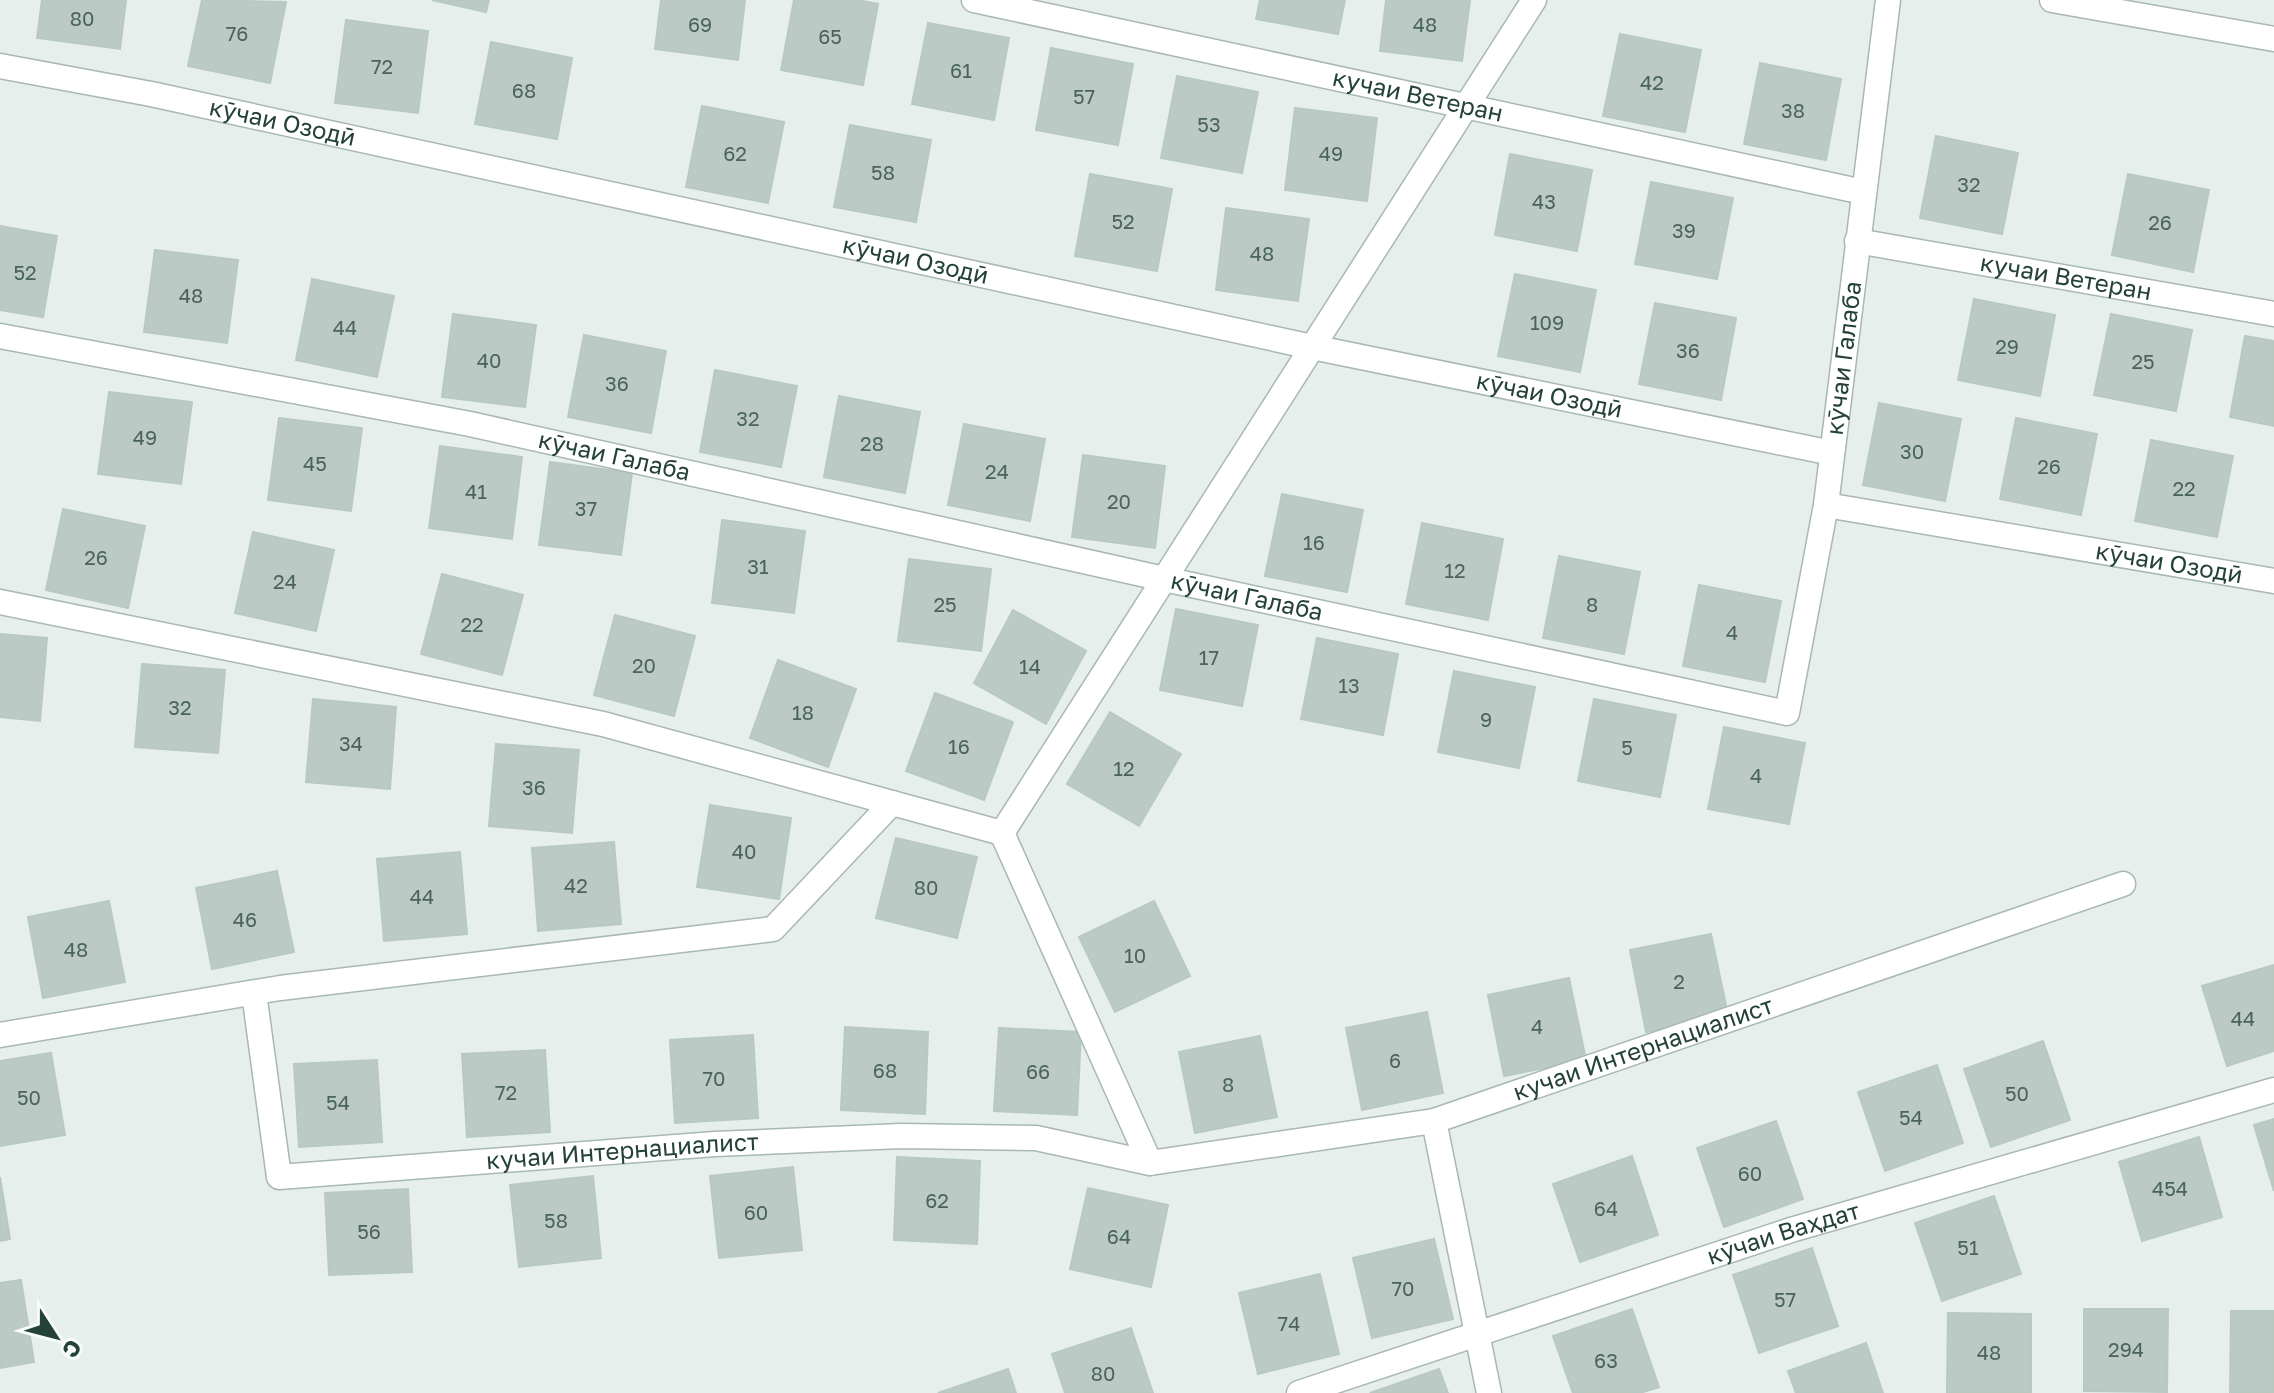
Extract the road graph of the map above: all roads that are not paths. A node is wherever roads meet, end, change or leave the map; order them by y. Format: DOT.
graph roads {
  1 [pos="974,0"];
  2 [pos="1534,0"];
  3 [pos="1888,0"];
  4 [pos="2052,0"];
  5 [pos="2274,39"];
  6 [pos="0,66"];
  7 [pos="1465,107"];
  8 [pos="1863,192"];
  9 [pos="1857,241"];
  10 [pos="2274,314"];
  11 [pos="0,336"];
  12 [pos="1312,347"];
  13 [pos="1832,453"];
  14 [pos="1826,505"];
  15 [pos="1164,579"];
  16 [pos="2274,581"];
  17 [pos="0,602"];
  18 [pos="892,803"];
  19 [pos="1002,833"];
  20 [pos="2123,884"];
  21 [pos="254,993"];
  22 [pos="0,1035"];
  23 [pos="2274,1090"];
  24 [pos="1434,1121"];
  25 [pos="1150,1163"];
  26 [pos="1478,1334"];
  27 [pos="1299,1393"];
  28 [pos="1489,1393"];
  1 -- 7 [label="street, кучаи Ветеран"];
  2 -- 7 [label="street"];
  3 -- 8 [label="street, кӯчаи Галаба"];
  4 -- 5 [label="street"];
  6 -- 12 [label="street, кӯчаи Озодӣ"];
  7 -- 8 [label="street, кучаи Ветеран"];
  7 -- 12 [label="street"];
  8 -- 9 [label="street, кӯчаи Галаба"];
  9 -- 10 [label="street, кучаи Ветеран"];
  9 -- 13 [label="street, кӯчаи Галаба"];
  11 -- 15 [label="street, кӯчаи Галаба"];
  12 -- 13 [label="street, кӯчаи Озодӣ"];
  12 -- 15 [label="street"];
  13 -- 14 [label="street, кӯчаи Галаба"];
  14 -- 15 [label="street, кӯчаи Галаба"];
  14 -- 16 [label="street, кӯчаи Озодӣ"];
  15 -- 19 [label="street"];
  17 -- 18 [label="street"];
  18 -- 19 [label="street"];
  18 -- 21 [label="street"];
  19 -- 25 [label="street"];
  20 -- 24 [label="street, кучаи Интернациалист"];
  21 -- 22 [label="street"];
  21 -- 25 [label="street, кучаи Интернациалист"];
  23 -- 26 [label="street, кӯчаи Ваҳдат"];
  24 -- 25 [label="street, кучаи Интернациалист"];
  24 -- 26 [label="street"];
  26 -- 27 [label="street, кӯчаи Ваҳдат"];
  26 -- 28 [label="street"];
}
